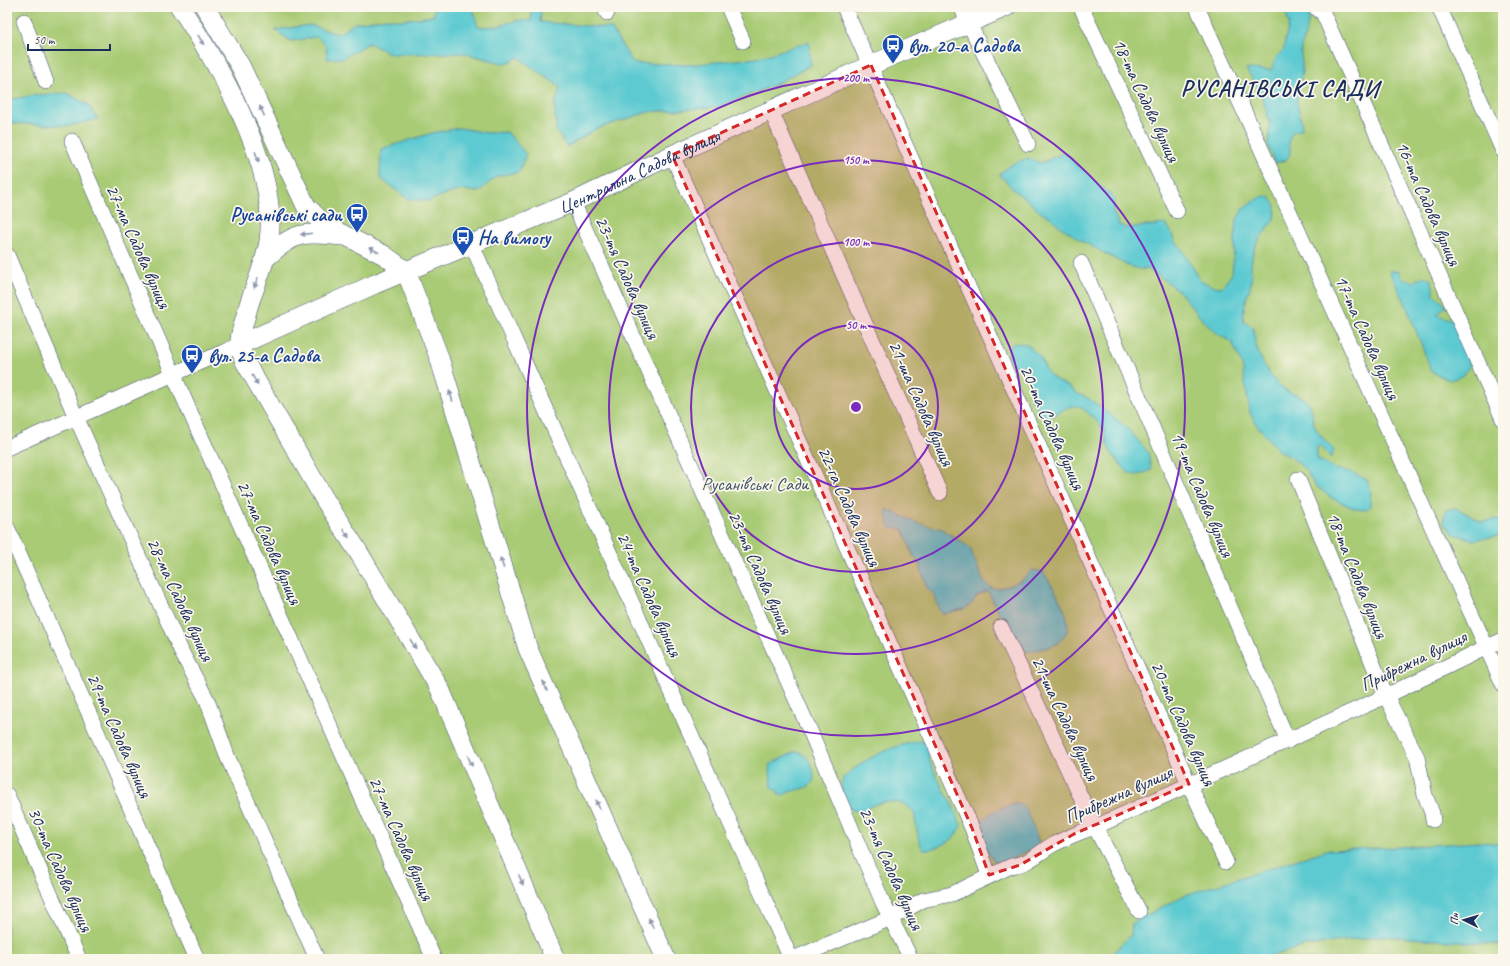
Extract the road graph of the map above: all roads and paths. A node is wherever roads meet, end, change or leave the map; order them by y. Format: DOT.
graph roads {
  1 [pos="180,7"];
  2 [pos="204,7"];
  3 [pos="728,7"];
  4 [pos="844,7"];
  5 [pos="1006,7"];
  6 [pos="1081,7"];
  7 [pos="1197,7"];
  8 [pos="1314,7"];
  9 [pos="1439,7"];
  10 [pos="965,15"];
  11 [pos="24,21"];
  12 [pos="743,41"];
  13 [pos="871,65"];
  14 [pos="46,82"];
  15 [pos="771,111"];
  16 [pos="72,141"];
  17 [pos="1028,144"];
  18 [pos="1503,151"];
  19 [pos="672,156"];
  20 [pos="573,202"];
  21 [pos="1177,210"];
  22 [pos="345,236"];
  23 [pos="472,245"];
  24 [pos="7,255"];
  25 [pos="265,259"];
  26 [pos="1081,263"];
  27 [pos="406,271"];
  28 [pos="239,345"];
  29 [pos="174,374"];
  30 [pos="76,417"];
  31 [pos="1503,419"];
  32 [pos="7,448"];
  33 [pos="1298,479"];
  34 [pos="940,493"];
  35 [pos="7,527"];
  36 [pos="1001,627"];
  37 [pos="1503,640"];
  38 [pos="1487,647"];
  39 [pos="1503,684"];
  40 [pos="1386,696"];
  41 [pos="1288,741"];
  42 [pos="1190,784"];
  43 [pos="7,795"];
  44 [pos="1433,820"];
  45 [pos="1095,826"];
  46 [pos="1226,862"];
  47 [pos="989,875"];
  48 [pos="1139,911"];
  49 [pos="891,918"];
  50 [pos="79,959"];
  51 [pos="197,959"];
  52 [pos="317,959"];
  53 [pos="434,959"];
  54 [pos="555,959"];
  55 [pos="666,959"];
  56 [pos="792,959"];
  57 [pos="911,959"];
  1 -- 25 [label="main road, one-way"];
  22 -- 2 [label="main road, one-way"];
  3 -- 12 [label="street"];
  4 -- 13 [label="street, 20-та Садова вулиця"];
  5 -- 10 [label="main road, Центральна Садова вулиця"];
  6 -- 21 [label="street, 18-та Садова вулиця"];
  7 -- 38 [label="street, 17-та Садова вулиця"];
  8 -- 31 [label="street, 16-та Садова вулиця"];
  9 -- 18 [label="street"];
  10 -- 13 [label="main road, Центральна Садова вулиця"];
  10 -- 17 [label="street"];
  11 -- 14 [label="street"];
  13 -- 15 [label="main road, Центральна Садова вулиця"];
  13 -- 42 [label="street, 20-та Садова вулиця"];
  15 -- 19 [label="main road, Центральна Садова вулиця"];
  15 -- 34 [label="street, 21-ша Садова вулиця"];
  16 -- 29 [label="street, 27-ма Садова вулиця"];
  19 -- 20 [label="main road, Центральна Садова вулиця"];
  19 -- 47 [label="street, 22-га Садова вулиця"];
  20 -- 23 [label="main road, Центральна Садова вулиця"];
  20 -- 49 [label="street, 23-тя Садова вулиця"];
  22 -- 25 [label="main road, one-way"];
  27 -- 22 [label="main road, one-way"];
  23 -- 27 [label="main road, Центральна Садова вулиця"];
  23 -- 56 [label="street, 24-та Садова вулиця"];
  24 -- 30 [label="street, 28-ма Садова вулиця"];
  25 -- 28 [label="main road, one-way"];
  26 -- 41 [label="street, 19-та Садова вулиця"];
  27 -- 28 [label="main road, Центральна Садова вулиця"];
  55 -- 27 [label="main road, one-way"];
  28 -- 29 [label="street, Центральна Садова вулиця"];
  28 -- 54 [label="main road, one-way"];
  29 -- 30 [label="street, Центральна Садова вулиця"];
  29 -- 53 [label="street, 27-ма Садова вулиця"];
  30 -- 32 [label="street, Центральна Садова вулиця"];
  30 -- 52 [label="street, 28-ма Садова вулиця"];
  33 -- 40 [label="street, 18-та Садова вулиця"];
  35 -- 51 [label="street, 29-та Садова вулиця"];
  36 -- 45 [label="street, 21-ша Садова вулиця"];
  37 -- 38 [label="street, Прибрежна вулиця"];
  38 -- 39 [label="street, 17-та Садова вулиця"];
  38 -- 40 [label="street, Прибрежна вулиця"];
  40 -- 41 [label="street, Прибрежна вулиця"];
  40 -- 44 [label="street, 18-та Садова вулиця"];
  41 -- 42 [label="street, Прибрежна вулиця"];
  42 -- 45 [label="street, Прибрежна вулиця"];
  42 -- 46 [label="street, 20-та Садова вулиця"];
  43 -- 50 [label="street, 30-та Садова вулиця"];
  45 -- 47 [label="street, Прибрежна вулиця"];
  45 -- 48 [label="street, 21-ша Садова вулиця"];
  47 -- 49 [label="street, Прибрежна вулиця"];
  49 -- 56 [label="street, Прибрежна вулиця"];
  49 -- 57 [label="street, 23-тя Садова вулиця"];
}
